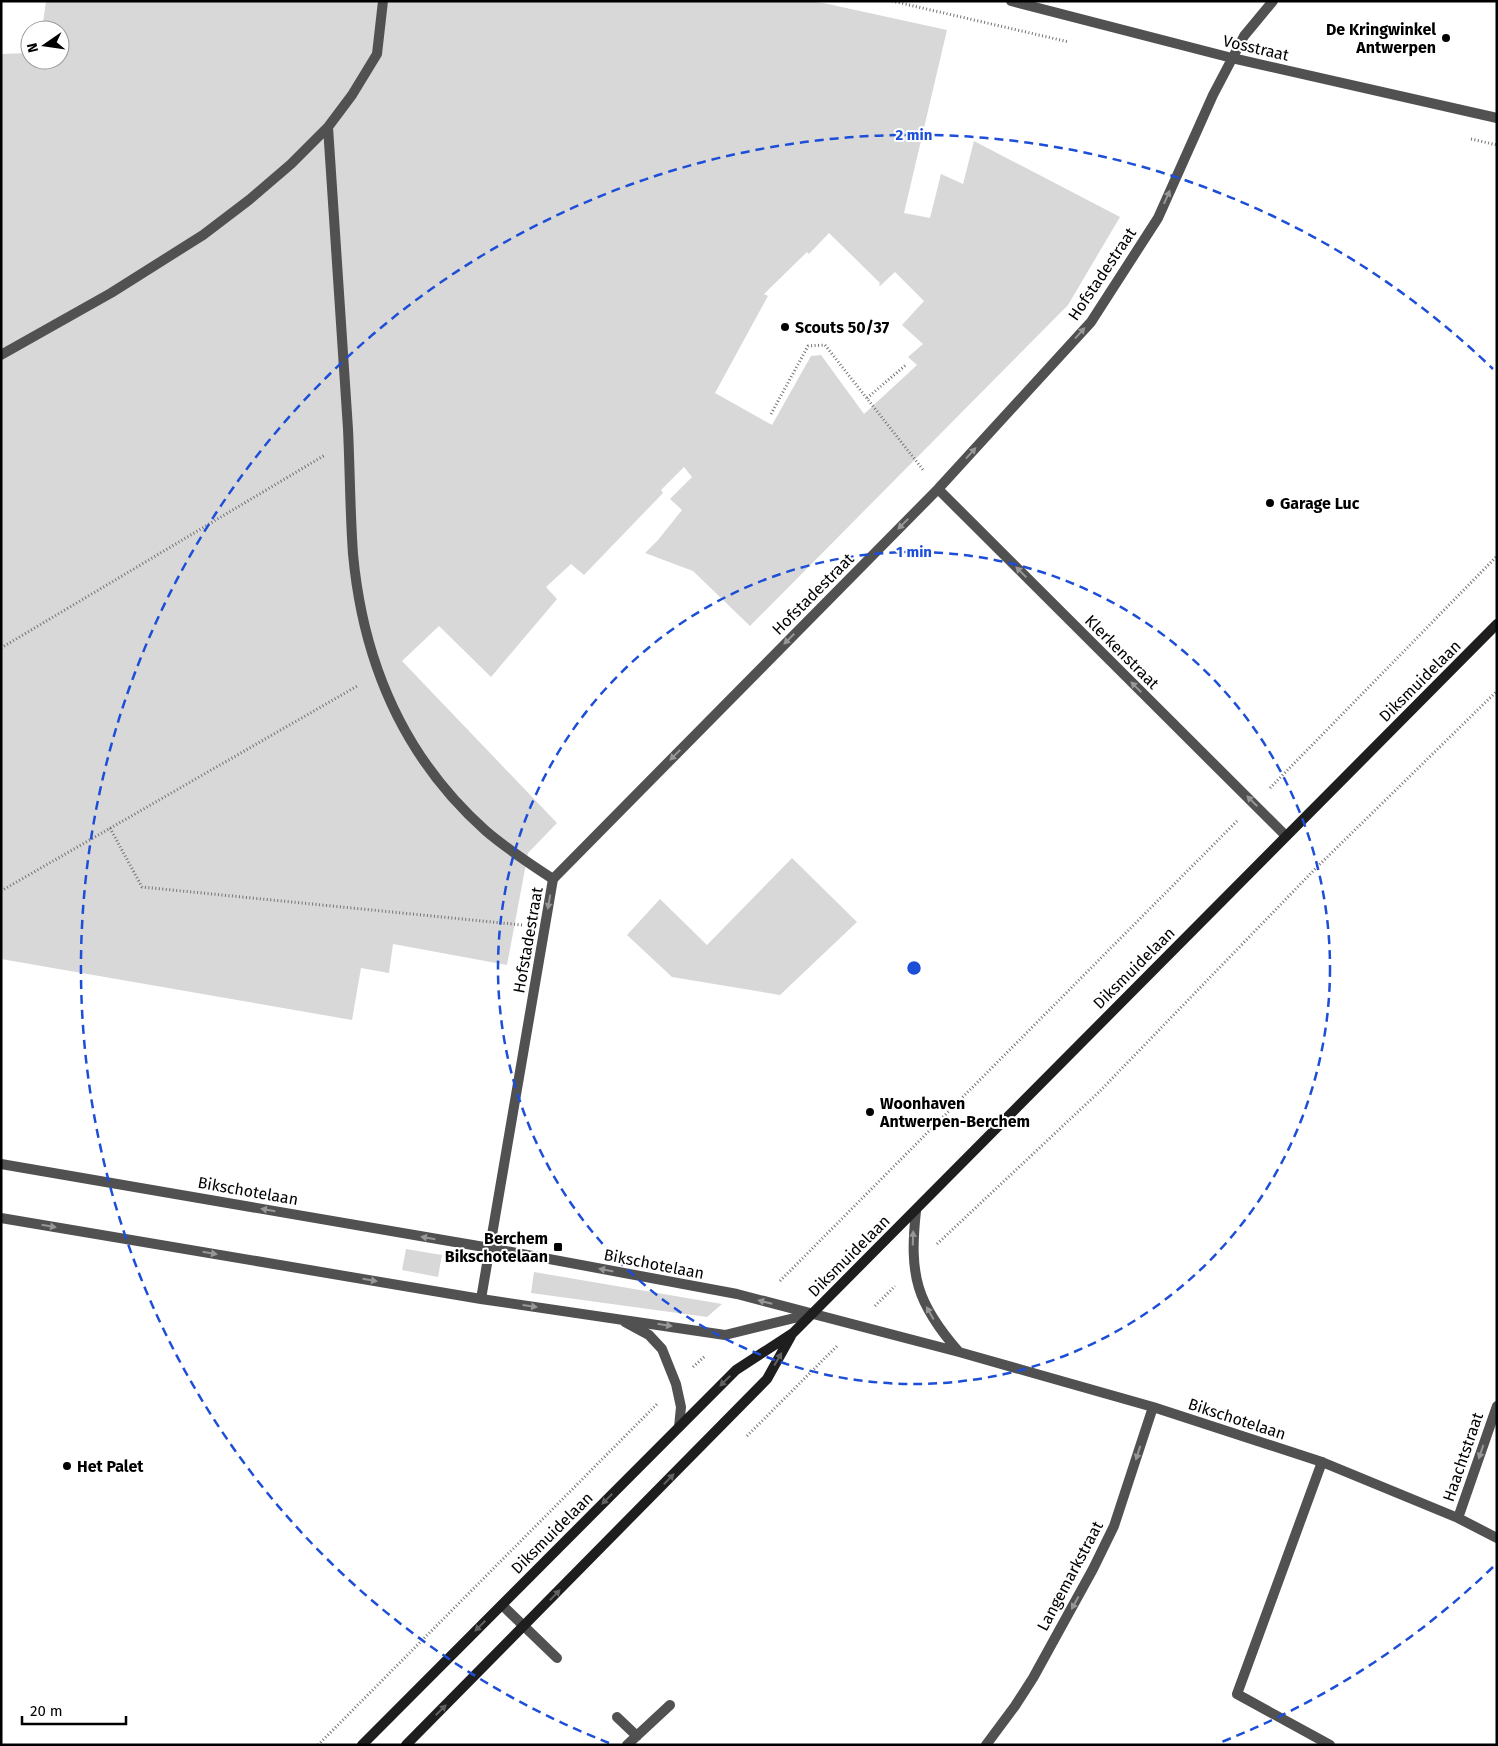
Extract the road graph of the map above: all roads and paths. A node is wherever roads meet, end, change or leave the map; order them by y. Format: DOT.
graph roads {
  1 [pos="383,1"];
  2 [pos="892,1"];
  3 [pos="1011,1"];
  4 [pos="1273,1"];
  5 [pos="1076,44"];
  6 [pos="1232,58"];
  7 [pos="1497,118"];
  8 [pos="328,127"];
  9 [pos="1,356"];
  10 [pos="907,364"];
  11 [pos="867,398"];
  12 [pos="771,414"];
  13 [pos="348,441"];
  14 [pos="938,489"];
  15 [pos="1497,556"];
  16 [pos="1497,624"];
  17 [pos="1,648"];
  18 [pos="379,673"];
  19 [pos="1497,691"];
  20 [pos="1254,804"];
  21 [pos="110,828"];
  22 [pos="1286,836"];
  23 [pos="553,879"];
  24 [pos="1,891"];
  25 [pos="545,928"];
  26 [pos="1,1164"];
  27 [pos="916,1210"];
  28 [pos="1,1218"];
  29 [pos="490,1248"];
  30 [pos="914,1266"];
  31 [pos="482,1299"];
  32 [pos="760,1301"];
  33 [pos="812,1314"];
  34 [pos="617,1318"];
  35 [pos="857,1326"];
  36 [pos="793,1333"];
  37 [pos="725,1335"];
  38 [pos="959,1352"];
  39 [pos="676,1384"];
  40 [pos="1497,1406"];
  41 [pos="1153,1407"];
  42 [pos="679,1427"];
  43 [pos="742,1441"];
  44 [pos="1322,1462"];
  45 [pos="1458,1518"];
  46 [pos="1497,1538"];
  47 [pos="502,1605"];
  48 [pos="524,1627"];
  49 [pos="557,1658"];
  50 [pos="670,1705"];
  51 [pos="617,1717"];
  52 [pos="637,1736"];
  53 [pos="318,1745"];
  54 [pos="362,1745"];
  55 [pos="406,1745"];
  56 [pos="627,1745"];
  57 [pos="986,1745"];
  58 [pos="1330,1745"];
  1 -- 8 [label="street"];
  2 -- 5 [label="path"];
  3 -- 6 [label="street, Vosstraat"];
  4 -- 6 [label="street, Hofstadestraat"];
  6 -- 7 [label="street, Vosstraat"];
  14 -- 6 [label="street, Hofstadestraat, one-way"];
  8 -- 9 [label="street"];
  8 -- 13 [label="street"];
  10 -- 11 [label="path"];
  11 -- 12 [label="path"];
  11 -- 14 [label="path"];
  13 -- 17 [label="path"];
  13 -- 18 [label="street"];
  20 -- 14 [label="street, Klerkenstraat, one-way"];
  14 -- 23 [label="street, Hofstadestraat, one-way"];
  15 -- 20 [label="path"];
  16 -- 22 [label="street, Diksmuidelaan"];
  18 -- 21 [label="path"];
  18 -- 23 [label="street"];
  19 -- 30 [label="path"];
  20 -- 22 [label="street, Klerkenstraat"];
  20 -- 32 [label="path"];
  21 -- 24 [label="path"];
  21 -- 25 [label="path"];
  22 -- 27 [label="street, Diksmuidelaan"];
  23 -- 25 [label="street, Hofstadestraat, one-way"];
  25 -- 29 [label="street, Hofstadestraat"];
  29 -- 26 [label="street, Bikschotelaan, one-way"];
  30 -- 27 [label="street, one-way"];
  27 -- 33 [label="street, Diksmuidelaan"];
  28 -- 31 [label="street, Bikschotelaan, one-way"];
  29 -- 31 [label="street"];
  32 -- 29 [label="street, Bikschotelaan, one-way"];
  30 -- 35 [label="path"];
  38 -- 30 [label="street, one-way"];
  31 -- 34 [label="street, Bikschotelaan, one-way"];
  33 -- 32 [label="street, Bikschotelaan, one-way"];
  33 -- 35 [label="street, Bikschotelaan"];
  33 -- 36 [label="street, Diksmuidelaan"];
  33 -- 37 [label="street, Bikschotelaan"];
  34 -- 37 [label="street, Bikschotelaan, one-way"];
  34 -- 39 [label="street, Bikschotelaan"];
  35 -- 38 [label="street, Bikschotelaan"];
  35 -- 43 [label="path"];
  36 -- 42 [label="street, Diksmuidelaan, one-way"];
  48 -- 36 [label="street, Diksmuidelaan, one-way"];
  37 -- 39 [label="path"];
  38 -- 41 [label="street, Bikschotelaan"];
  39 -- 42 [label="street, Bikschotelaan"];
  39 -- 53 [label="path"];
  40 -- 45 [label="street, Haachtstraat, one-way"];
  41 -- 44 [label="street, Bikschotelaan"];
  41 -- 57 [label="street, Langemarkstraat, one-way"];
  42 -- 47 [label="street, Diksmuidelaan, one-way"];
  44 -- 45 [label="street, Bikschotelaan"];
  44 -- 58 [label="street"];
  45 -- 46 [label="street, Bikschotelaan"];
  47 -- 48 [label="street"];
  47 -- 54 [label="street, Diksmuidelaan, one-way"];
  48 -- 49 [label="street"];
  55 -- 48 [label="street, Diksmuidelaan, one-way"];
  50 -- 52 [label="street"];
  51 -- 52 [label="street"];
  52 -- 56 [label="street"];
}
